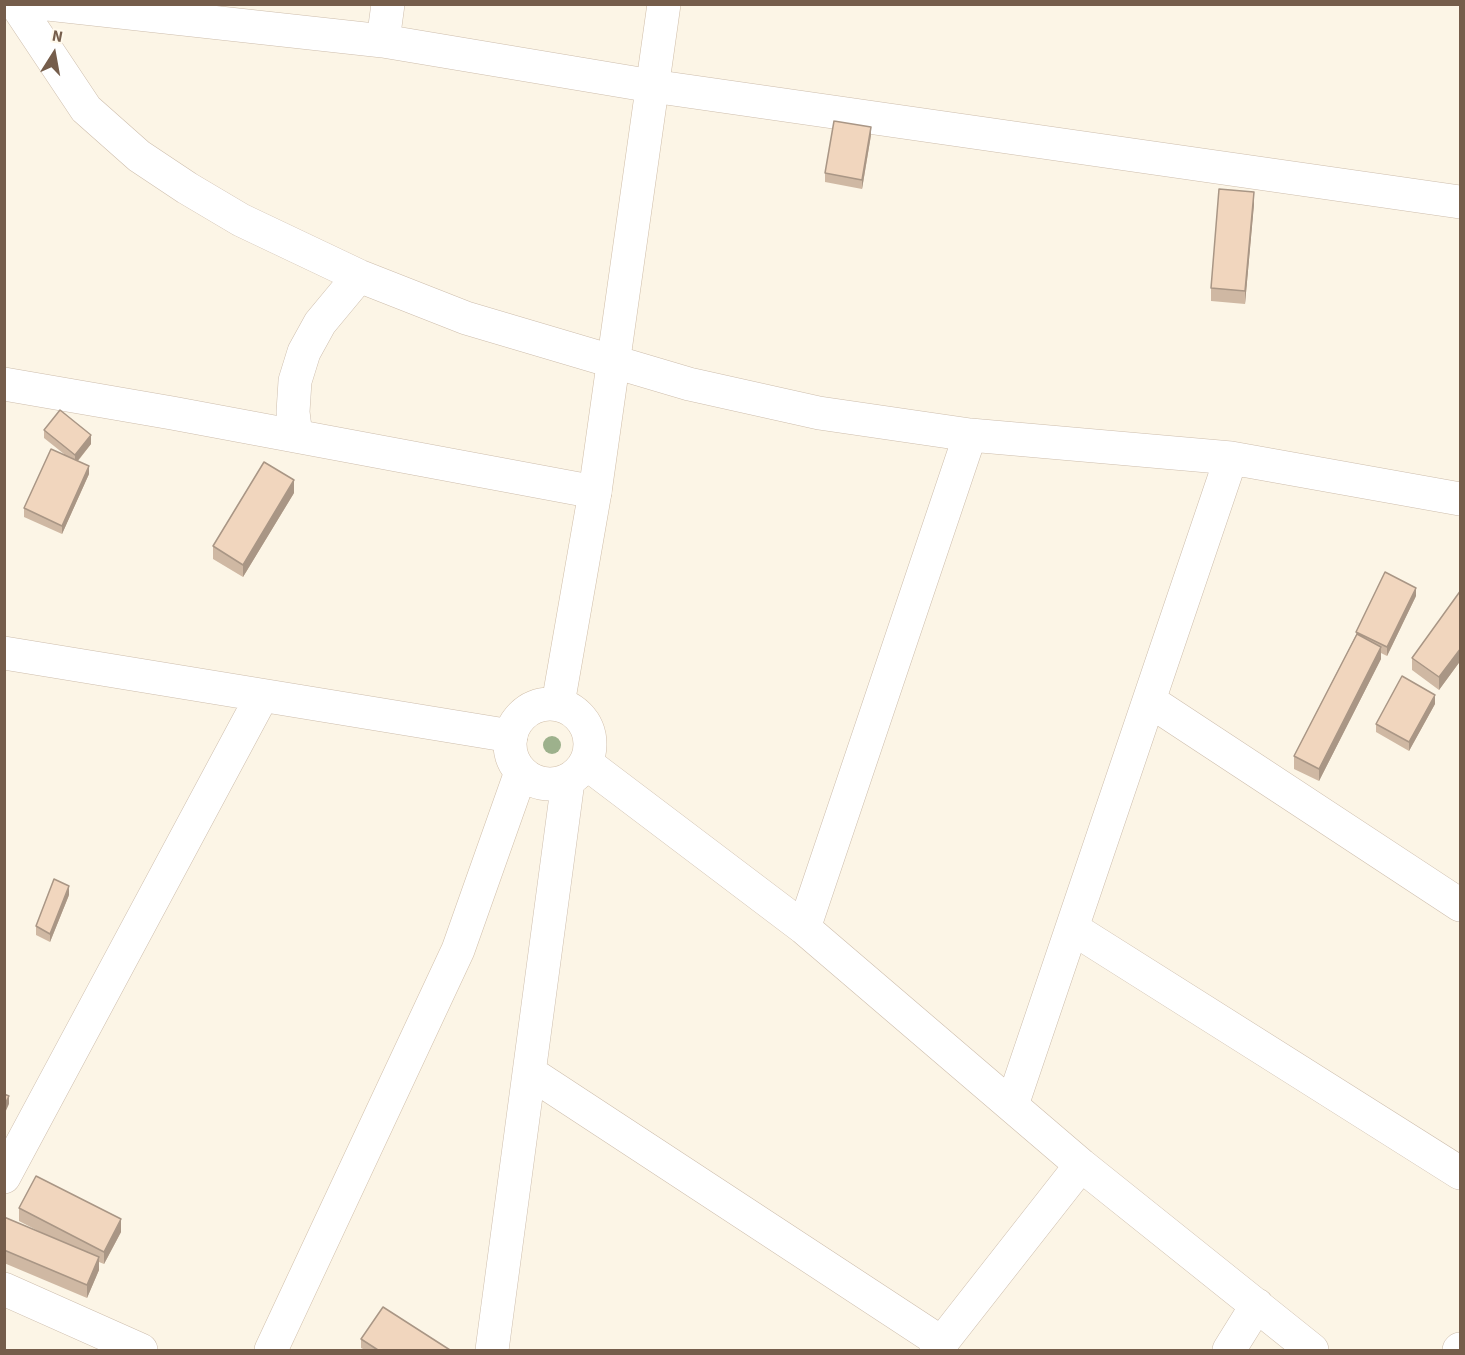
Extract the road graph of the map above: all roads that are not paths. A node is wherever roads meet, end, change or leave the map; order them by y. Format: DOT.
graph roads {
  1 [pos="16,4"];
  2 [pos="48,4"];
  3 [pos="388,4"];
  4 [pos="664,4"];
  5 [pos="383,41"];
  6 [pos="652,86"];
  7 [pos="1461,202"];
  8 [pos="359,276"];
  9 [pos="613,363"];
  10 [pos="4,384"];
  11 [pos="970,435"];
  12 [pos="296,436"];
  13 [pos="1231,459"];
  14 [pos="595,492"];
  15 [pos="1461,499"];
  16 [pos="4,653"];
  17 [pos="262,696"];
  18 [pos="1150,701"];
  19 [pos="558,704"];
  20 [pos="511,736"];
  21 [pos="521,771"];
  22 [pos="577,772"];
  23 [pos="1461,905"];
  24 [pos="804,928"];
  25 [pos="1072,928"];
  26 [pos="529,1072"];
  27 [pos="1012,1105"];
  28 [pos="1082,1165"];
  29 [pos="1461,1173"];
  30 [pos="4,1178"];
  31 [pos="4,1289"];
  32 [pos="1257,1305"];
  33 [pos="939,1347"];
  34 [pos="141,1350"];
  35 [pos="271,1350"];
  36 [pos="492,1350"];
  37 [pos="1229,1350"];
  38 [pos="1312,1350"];
  1 -- 8 [label="street"];
  2 -- 5 [label="street"];
  3 -- 5 [label="street"];
  4 -- 6 [label="street"];
  5 -- 6 [label="street"];
  6 -- 7 [label="street"];
  6 -- 9 [label="street"];
  8 -- 9 [label="street"];
  8 -- 12 [label="street"];
  9 -- 11 [label="street"];
  9 -- 14 [label="street"];
  10 -- 12 [label="street"];
  11 -- 13 [label="street"];
  11 -- 24 [label="street"];
  12 -- 14 [label="street"];
  13 -- 15 [label="street"];
  13 -- 18 [label="street"];
  14 -- 19 [label="street"];
  16 -- 17 [label="street"];
  17 -- 20 [label="street"];
  17 -- 30 [label="street"];
  18 -- 23 [label="street"];
  18 -- 25 [label="street"];
  19 -- 20 [label="street"];
  19 -- 22 [label="street"];
  20 -- 21 [label="street"];
  21 -- 22 [label="street"];
  21 -- 35 [label="street"];
  22 -- 24 [label="street"];
  22 -- 26 [label="street"];
  24 -- 27 [label="street"];
  25 -- 27 [label="street"];
  25 -- 29 [label="street"];
  26 -- 33 [label="street"];
  26 -- 36 [label="street"];
  27 -- 28 [label="street"];
  28 -- 32 [label="street"];
  28 -- 33 [label="street"];
  31 -- 34 [label="street"];
  32 -- 37 [label="street"];
  32 -- 38 [label="street"];
}
